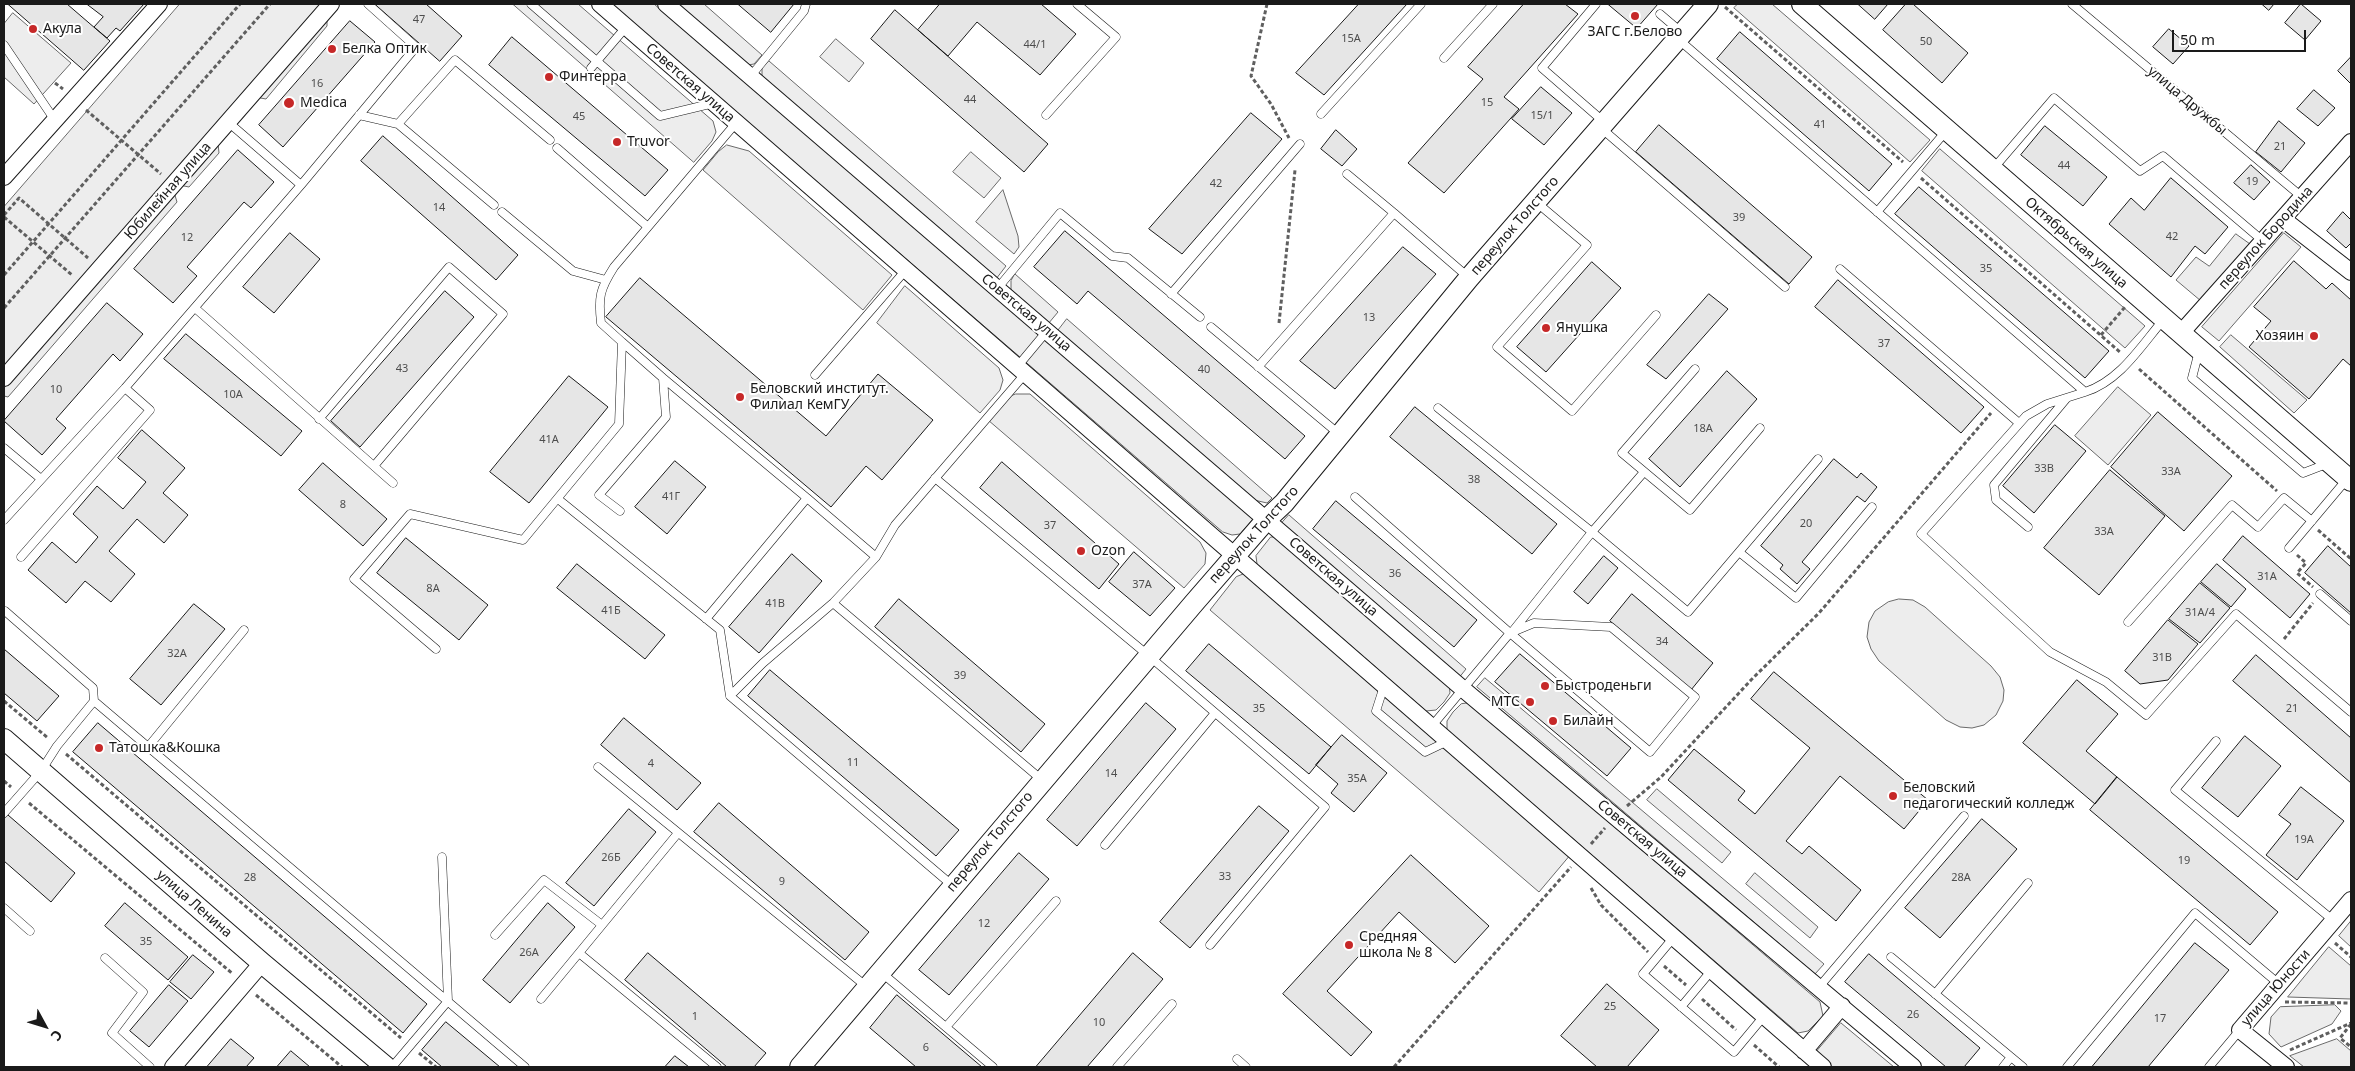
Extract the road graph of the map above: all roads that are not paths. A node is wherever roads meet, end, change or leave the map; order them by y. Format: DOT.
graph roads {
  1 [pos="159,4"];
  2 [pos="331,4"];
  3 [pos="368,4"];
  4 [pos="530,4"];
  5 [pos="600,4"];
  6 [pos="666,4"];
  7 [pos="806,4"];
  8 [pos="1077,4"];
  9 [pos="1421,4"];
  10 [pos="1493,4"];
  11 [pos="1596,4"];
  12 [pos="1708,4"];
  13 [pos="1802,4"];
  14 [pos="2072,4"];
  15 [pos="1660,14"];
  16 [pos="626,27"];
  17 [pos="1680,36"];
  18 [pos="4,46"];
  19 [pos="1444,58"];
  20 [pos="594,65"];
  21 [pos="750,77"];
  22 [pos="714,103"];
  23 [pos="1321,114"];
  24 [pos="359,115"];
  25 [pos="1046,115"];
  26 [pos="54,119"];
  27 [pos="228,122"];
  28 [pos="736,123"];
  29 [pos="398,124"];
  30 [pos="1602,125"];
  31 [pos="1947,130"];
  32 [pos="550,140"];
  33 [pos="2351,142"];
  34 [pos="1296,145"];
  35 [pos="558,148"];
  36 [pos="1992,170"];
  37 [pos="1347,174"];
  38 [pos="4,177"];
  39 [pos="301,185"];
  40 [pos="2302,197"];
  41 [pos="1536,202"];
  42 [pos="494,205"];
  43 [pos="502,212"];
  44 [pos="1877,212"];
  45 [pos="1394,213"];
  46 [pos="2283,218"];
  47 [pos="648,227"];
  48 [pos="2263,241"];
  49 [pos="1840,269"];
  50 [pos="906,270"];
  51 [pos="2351,272"];
  52 [pos="1470,278"];
  53 [pos="606,280"];
  54 [pos="1785,287"];
  55 [pos="997,289"];
  56 [pos="1172,294"];
  57 [pos="194,308"];
  58 [pos="1656,315"];
  59 [pos="1200,317"];
  60 [pos="2164,319"];
  61 [pos="1212,327"];
  62 [pos="1047,331"];
  63 [pos="2180,334"];
  64 [pos="622,342"];
  65 [pos="1258,367"];
  66 [pos="1695,369"];
  67 [pos="1021,370"];
  68 [pos="815,375"];
  69 [pos="4,378"];
  70 [pos="663,378"];
  71 [pos="125,388"];
  72 [pos="2085,392"];
  73 [pos="2067,398"];
  74 [pos="1438,408"];
  75 [pos="320,419"];
  76 [pos="2019,423"];
  77 [pos="1760,428"];
  78 [pos="1340,436"];
  79 [pos="4,448"];
  80 [pos="1818,459"];
  81 [pos="374,466"];
  82 [pos="1644,472"];
  83 [pos="935,478"];
  84 [pos="41,479"];
  85 [pos="2350,479"];
  86 [pos="393,483"];
  87 [pos="1355,497"];
  88 [pos="807,498"];
  89 [pos="558,499"];
  90 [pos="1872,507"];
  91 [pos="620,511"];
  92 [pos="1267,519"];
  93 [pos="4,520"];
  94 [pos="2312,521"];
  95 [pos="2028,527"];
  96 [pos="1592,532"];
  97 [pos="2289,548"];
  98 [pos="1739,552"];
  99 [pos="1234,556"];
  100 [pos="21,557"];
  101 [pos="876,557"];
  102 [pos="2320,594"];
  103 [pos="833,603"];
  104 [pos="4,611"];
  105 [pos="706,619"];
  106 [pos="2351,621"];
  107 [pos="2128,622"];
  108 [pos="244,630"];
  109 [pos="1510,633"];
  110 [pos="436,649"];
  111 [pos="1149,656"];
  112 [pos="1384,686"];
  113 [pos="1463,689"];
  114 [pos="730,696"];
  115 [pos="94,701"];
  116 [pos="2351,712"];
  117 [pos="1215,713"];
  118 [pos="1431,727"];
  119 [pos="4,740"];
  120 [pos="1448,741"];
  121 [pos="2216,741"];
  122 [pos="148,747"];
  123 [pos="598,767"];
  124 [pos="41,771"];
  125 [pos="1042,780"];
  126 [pos="4,813"];
  127 [pos="1964,816"];
  128 [pos="678,833"];
  129 [pos="1105,845"];
  130 [pos="442,857"];
  131 [pos="2028,884"];
  132 [pos="953,886"];
  133 [pos="2351,900"];
  134 [pos="1056,901"];
  135 [pos="4,908"];
  136 [pos="2334,921"];
  137 [pos="602,924"];
  138 [pos="30,931"];
  139 [pos="495,935"];
  140 [pos="1674,937"];
  141 [pos="1210,945"];
  142 [pos="579,953"];
  143 [pos="1891,957"];
  144 [pos="105,958"];
  145 [pos="262,963"];
  146 [pos="1712,970"];
  147 [pos="882,973"];
  148 [pos="2279,984"];
  149 [pos="1819,987"];
  150 [pos="868,988"];
  151 [pos="1935,994"];
  152 [pos="541,999"];
  153 [pos="448,1001"];
  154 [pos="1172,1004"];
  155 [pos="1842,1006"];
  156 [pos="1681,1007"];
  157 [pos="1764,1016"];
  158 [pos="946,1027"];
  159 [pos="2240,1030"];
  160 [pos="1804,1051"];
  161 [pos="2011,1057"];
  162 [pos="1237,1059"];
  163 [pos="2280,1062"];
  164 [pos="146,1066"];
  165 [pos="173,1067"];
  166 [pos="386,1067"];
  167 [pos="392,1067"];
  168 [pos="525,1067"];
  169 [pos="717,1067"];
  170 [pos="800,1067"];
  171 [pos="993,1067"];
  172 [pos="1117,1067"];
  173 [pos="1246,1067"];
  174 [pos="1822,1067"];
  175 [pos="1913,1067"];
  176 [pos="2003,1067"];
  177 [pos="2023,1067"];
  178 [pos="2067,1067"];
  179 [pos="2209,1067"];
  1 -- 26 [label="street"];
  2 -- 27 [label="street, Юбилейная улица"];
  3 -- 24 [label="lane"];
  4 -- 20 [label="lane"];
  5 -- 16 [label="street, Советская улица"];
  6 -- 21 [label="street, Советская улица"];
  7 -- 21 [label="lane"];
  8 -- 25 [label="lane"];
  9 -- 23 [label="lane"];
  10 -- 19 [label="lane"];
  11 -- 30 [label="lane"];
  12 -- 17 [label="street, переулок Толстого"];
  13 -- 31 [label="street, Октябрьская улица"];
  14 -- 40 [label="lane, улица Дружбы"];
  15 -- 17 [label="lane"];
  16 -- 20 [label="lane"];
  16 -- 22 [label="street, Советская улица"];
  17 -- 30 [label="street, переулок Толстого"];
  17 -- 44 [label="lane"];
  18 -- 26 [label="lane"];
  20 -- 22 [label="lane"];
  21 -- 55 [label="street, Советская улица"];
  22 -- 28 [label="street, Советская улица"];
  24 -- 29 [label="lane"];
  24 -- 39 [label="lane"];
  26 -- 38 [label="street"];
  27 -- 39 [label="lane"];
  27 -- 69 [label="street, Юбилейная улица"];
  28 -- 47 [label="lane"];
  28 -- 50 [label="street, Советская улица"];
  29 -- 32 [label="lane"];
  29 -- 42 [label="lane"];
  30 -- 41 [label="street, переулок Толстого"];
  30 -- 54 [label="lane"];
  31 -- 36 [label="street, Октябрьская улица"];
  31 -- 44 [label="lane"];
  33 -- 40 [label="street, переулок Бородина"];
  34 -- 56 [label="lane"];
  35 -- 47 [label="lane"];
  36 -- 48 [label="lane"];
  36 -- 60 [label="street, Октябрьская улица"];
  37 -- 45 [label="lane"];
  39 -- 57 [label="lane"];
  40 -- 46 [label="street, переулок Бородина"];
  41 -- 52 [label="street, переулок Толстого"];
  41 -- 58 [label="lane"];
  43 -- 53 [label="lane"];
  44 -- 72 [label="lane"];
  45 -- 52 [label="lane"];
  45 -- 65 [label="lane"];
  46 -- 48 [label="street, переулок Бородина"];
  46 -- 51 [label="street"];
  47 -- 53 [label="lane"];
  48 -- 63 [label="street, переулок Бородина"];
  49 -- 76 [label="lane"];
  50 -- 67 [label="street, Советская улица"];
  50 -- 68 [label="lane"];
  52 -- 78 [label="street, переулок Толстого"];
  53 -- 64 [label="lane"];
  55 -- 56 [label="lane"];
  55 -- 62 [label="street, Советская улица"];
  56 -- 59 [label="lane"];
  57 -- 71 [label="lane"];
  57 -- 75 [label="lane"];
  60 -- 63 [label="street, Октябрьская улица"];
  60 -- 72 [label="lane"];
  61 -- 65 [label="lane"];
  62 -- 67 [label="lane"];
  62 -- 92 [label="street, Советская улица"];
  63 -- 85 [label="street, Октябрьская улица"];
  64 -- 70 [label="lane"];
  64 -- 89 [label="lane"];
  65 -- 78 [label="lane"];
  66 -- 82 [label="lane"];
  67 -- 83 [label="lane"];
  67 -- 99 [label="street, Советская улица"];
  70 -- 88 [label="lane"];
  70 -- 91 [label="lane"];
  71 -- 84 [label="lane"];
  71 -- 100 [label="lane"];
  72 -- 73 [label="lane"];
  73 -- 76 [label="lane"];
  73 -- 95 [label="lane"];
  74 -- 96 [label="lane"];
  75 -- 81 [label="lane"];
  75 -- 81 [label="lane"];
  76 -- 116 [label="lane"];
  77 -- 82 [label="lane"];
  78 -- 92 [label="street, переулок Толстого"];
  79 -- 84 [label="lane"];
  80 -- 98 [label="lane"];
  81 -- 86 [label="lane"];
  82 -- 96 [label="lane"];
  83 -- 101 [label="lane"];
  83 -- 111 [label="lane"];
  84 -- 93 [label="lane"];
  85 -- 94 [label="lane"];
  87 -- 109 [label="lane"];
  88 -- 101 [label="lane"];
  88 -- 105 [label="lane"];
  89 -- 105 [label="lane"];
  89 -- 110 [label="lane"];
  90 -- 98 [label="lane"];
  92 -- 99 [label="street, переулок Толстого"];
  92 -- 113 [label="street, Советская улица"];
  94 -- 97 [label="lane"];
  94 -- 107 [label="lane"];
  96 -- 98 [label="lane"];
  96 -- 109 [label="lane"];
  99 -- 111 [label="street, переулок Толстого"];
  99 -- 112 [label="street, Советская улица"];
  101 -- 103 [label="lane"];
  102 -- 106 [label="lane"];
  103 -- 114 [label="lane"];
  103 -- 125 [label="lane"];
  104 -- 115 [label="lane"];
  105 -- 114 [label="lane"];
  108 -- 122 [label="lane"];
  109 -- 109 [label="lane"];
  109 -- 113 [label="lane"];
  111 -- 117 [label="lane"];
  111 -- 125 [label="street, переулок Толстого"];
  112 -- 118 [label="street, Советская улица"];
  112 -- 120 [label="lane"];
  113 -- 118 [label="lane"];
  113 -- 149 [label="street, Советская улица"];
  114 -- 132 [label="lane"];
  115 -- 122 [label="lane"];
  115 -- 124 [label="lane"];
  117 -- 129 [label="lane"];
  117 -- 141 [label="lane"];
  118 -- 120 [label="street, Советская улица"];
  119 -- 124 [label="street, улица Ленина"];
  120 -- 140 [label="street, Советская улица"];
  121 -- 136 [label="lane"];
  122 -- 153 [label="lane"];
  123 -- 128 [label="lane"];
  124 -- 126 [label="lane"];
  124 -- 145 [label="street, улица Ленина"];
  125 -- 132 [label="street, переулок Толстого"];
  127 -- 149 [label="lane"];
  128 -- 137 [label="lane"];
  128 -- 150 [label="lane"];
  130 -- 153 [label="lane"];
  131 -- 151 [label="lane"];
  132 -- 147 [label="street, переулок Толстого"];
  133 -- 136 [label="street, улица Юности"];
  134 -- 158 [label="lane"];
  135 -- 138 [label="lane"];
  136 -- 148 [label="street, улица Юности"];
  137 -- 139 [label="lane"];
  137 -- 142 [label="lane"];
  140 -- 146 [label="street, Советская улица"];
  140 -- 156 [label="lane"];
  142 -- 152 [label="lane"];
  142 -- 169 [label="lane"];
  143 -- 151 [label="lane"];
  144 -- 164 [label="lane"];
  145 -- 165 [label="street"];
  145 -- 166 [label="street, улица Ленина"];
  146 -- 156 [label="lane"];
  146 -- 157 [label="street, Советская улица"];
  147 -- 150 [label="street, переулок Толстого"];
  147 -- 158 [label="lane"];
  148 -- 159 [label="street, улица Юности"];
  148 -- 178 [label="lane"];
  149 -- 155 [label="street, Советская улица"];
  150 -- 170 [label="street, переулок Толстого"];
  151 -- 161 [label="lane"];
  153 -- 167 [label="lane"];
  153 -- 168 [label="lane"];
  154 -- 172 [label="lane"];
  155 -- 160 [label="street"];
  155 -- 175 [label="street, Советская улица"];
  156 -- 157 [label="lane"];
  157 -- 160 [label="street, Советская улица"];
  158 -- 171 [label="lane"];
  159 -- 163 [label="street, улица Юности"];
  159 -- 179 [label="lane"];
  160 -- 174 [label="street, Советская улица"];
  161 -- 176 [label="lane"];
  161 -- 177 [label="lane"];
  162 -- 173 [label="lane"];
}
